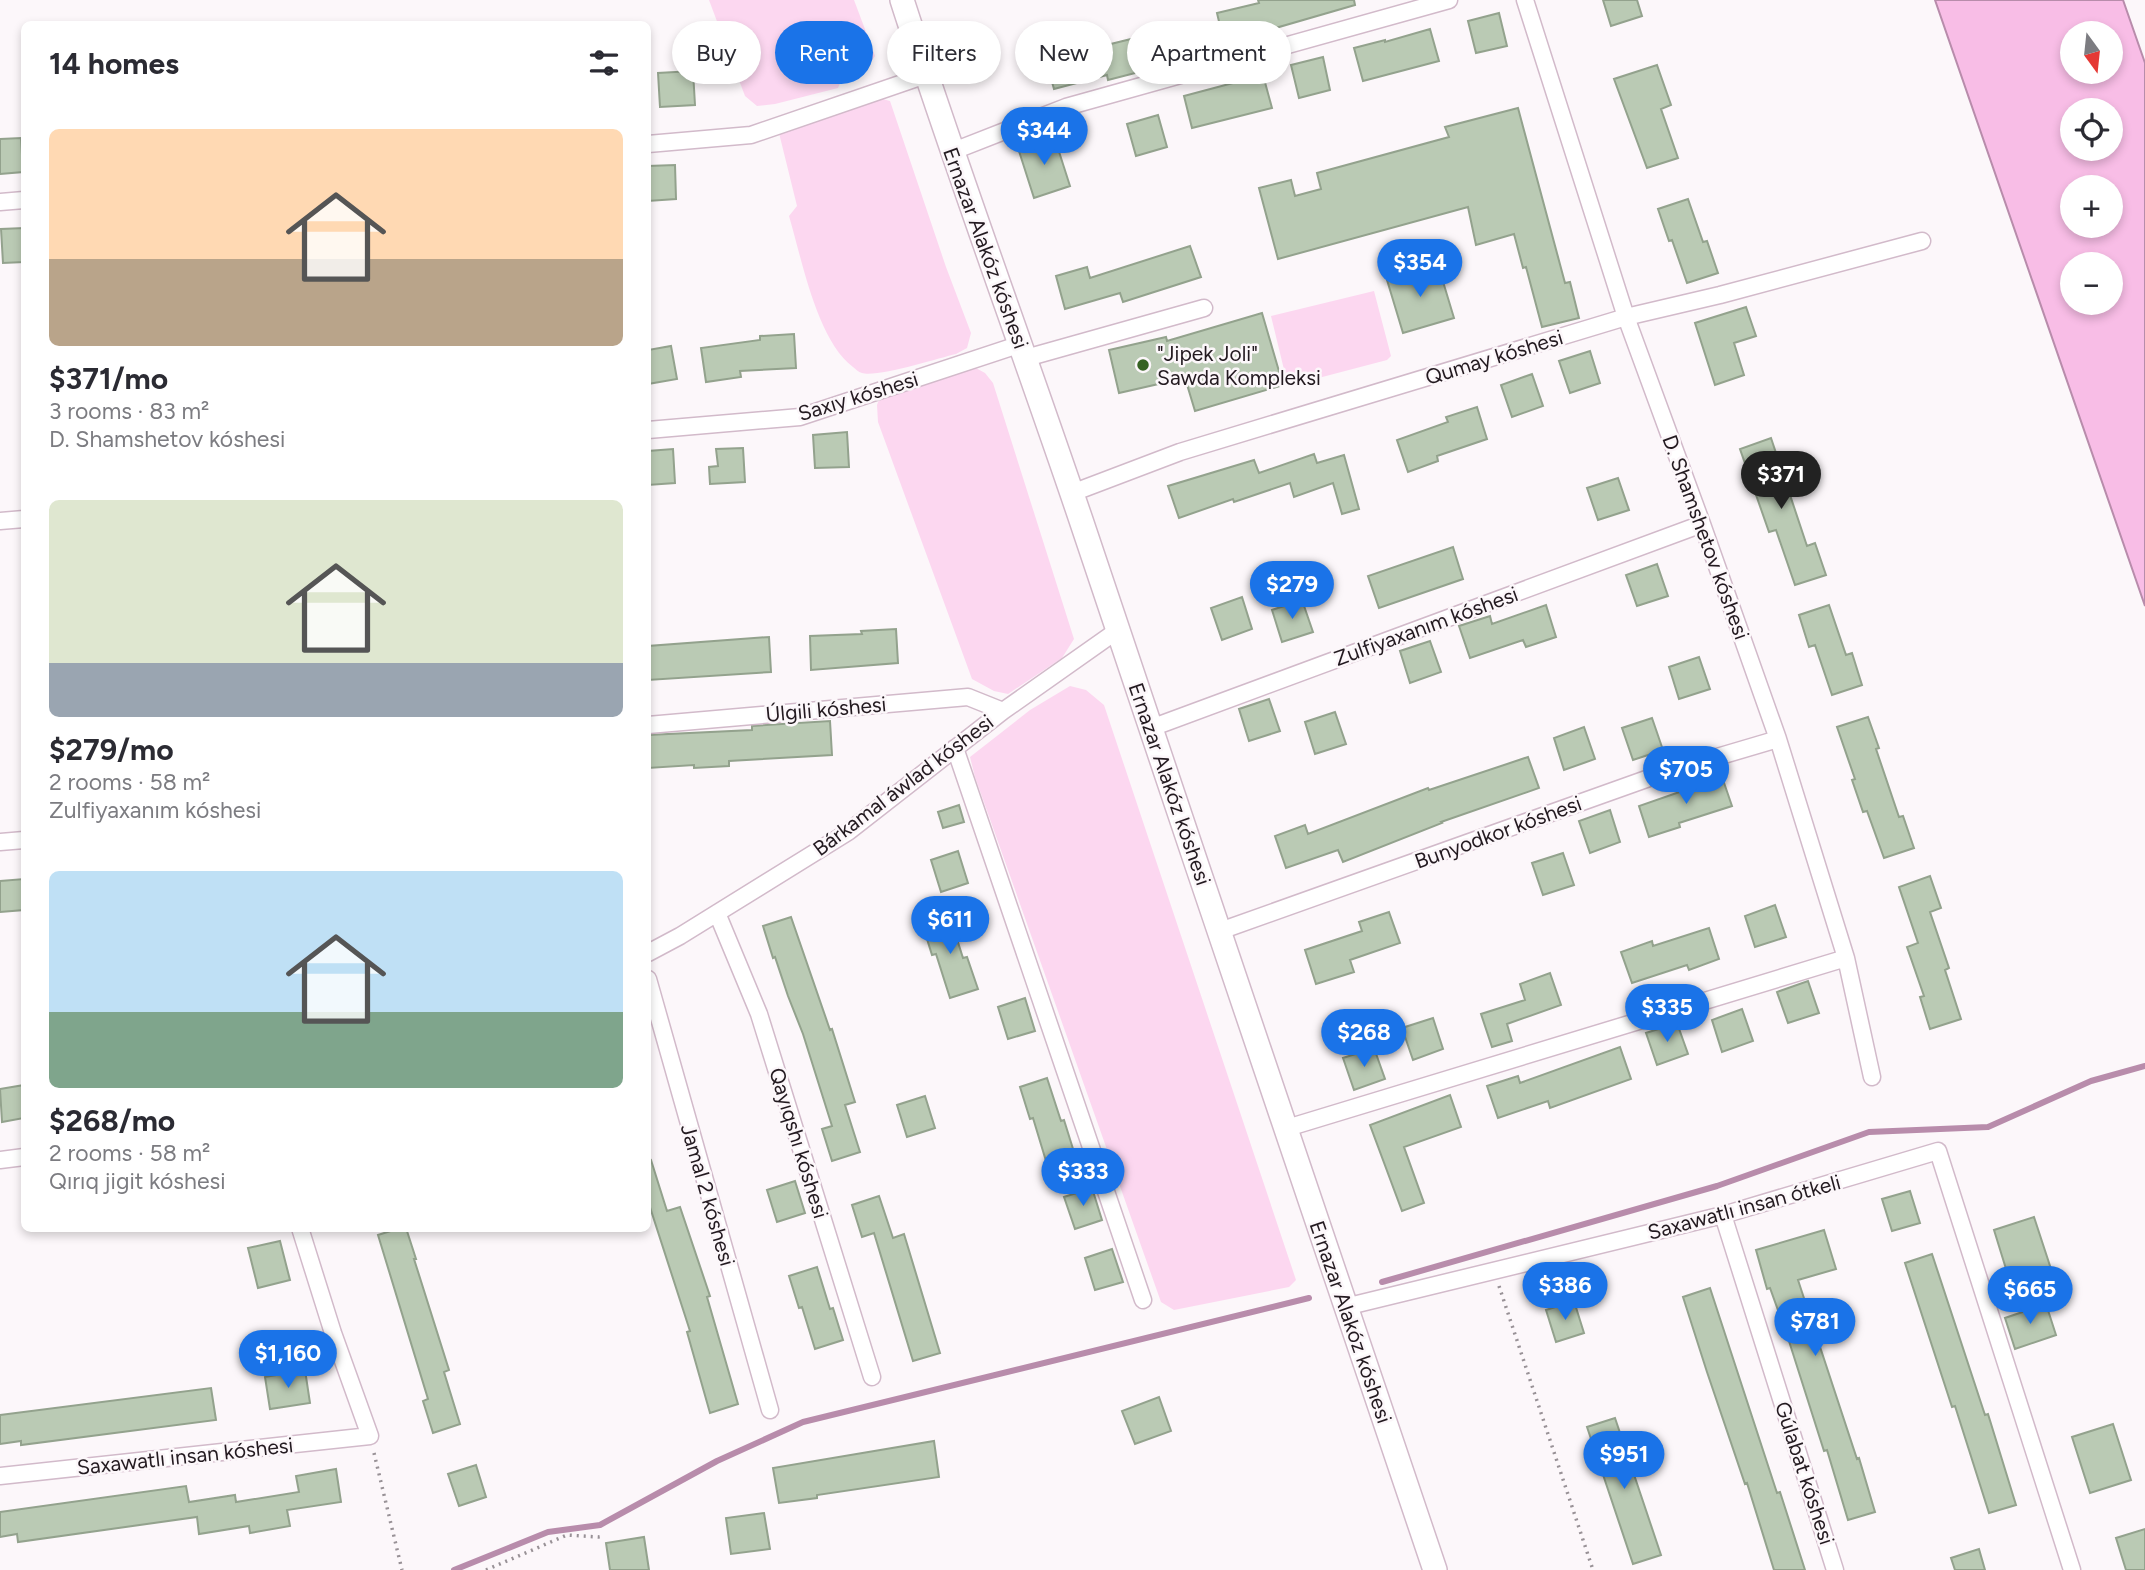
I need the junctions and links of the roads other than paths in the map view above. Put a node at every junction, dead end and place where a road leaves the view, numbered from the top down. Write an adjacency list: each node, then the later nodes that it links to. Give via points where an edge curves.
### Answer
1 (902, 0): 4 (main road, Ernazar Alakóz kóshesi)
2 (1449, 0): 8 (street, via 1066,107)
3 (1525, 0): 13 (street, D. Shamshetov kóshesi)
4 (909, 21)
5 (900, 84): 7 (street, via 751,135)
6 (929, 84): 8 (main road, Ernazar Alakóz kóshesi)
7 (651, 144)
8 (951, 152): 14 (main road, Ernazar Alakóz kóshesi)
9 (21, 200): 10 (street)
10 (0, 202)
11 (1922, 241): 13 (street, Qumay kóshesi)
12 (1204, 308): 14 (street, Saxıy kóshesi)
13 (1626, 317): 16 (street, Qumay kóshesi, via 1180,452); 19 (street, D. Shamshetov kóshesi)
14 (1024, 351): 15 (street, Saxıy kóshesi, via 800,417); 16 (main road, Ernazar Alakóz kóshesi)
15 (651, 430)
16 (1072, 493): 20 (main road, Ernazar Alakóz kóshesi)
17 (21, 519): 18 (street)
18 (0, 522)
19 (1702, 524): 23 (street, Zulfiyaxanım kóshesi); 24 (street, D. Shamshetov kóshesi)
20 (1118, 630): 21 (street, Bárkamal áwlad kóshesi); 23 (main road, Ernazar Alakóz kóshesi)
21 (1003, 711): 22 (street, Úlgili kóshesi, via 968,697); 25 (street, Bárkamal áwlad kóshesi)
22 (651, 725)
23 (1151, 728): 29 (main road, Ernazar Alakóz kóshesi)
24 (1778, 739): 29 (street, Bunyodkor kóshesi, via 1666,772); 31 (street, D. Shamshetov kóshesi)
25 (955, 748): 28 (street, Bárkamal áwlad kóshesi, via 848,832); 39 (street)
26 (21, 840): 27 (street)
27 (0, 842)
28 (717, 913): 30 (street, Bárkamal áwlad kóshesi); 41 (street, Qayıqshı kóshesi, via 759,1014)
29 (1220, 932): 34 (main road, Ernazar Alakóz kóshesi)
30 (651, 951)
31 (1846, 958): 33 (street, D. Shamshetov kóshesi); 34 (street)
32 (651, 990): 42 (street, Jamal 2 kóshesi)
33 (1872, 1077)
34 (1287, 1128): 40 (main road, Ernazar Alakóz kóshesi)
35 (21, 1157): 36 (street)
36 (0, 1160)
37 (1723, 1215): 40 (street, Saxawatlı insan ótkeli); 45 (street, Gúlabat kóshesi); 46 (street, Saxawatlı insan ótkeli, via 1938,1152)
38 (301, 1232): 43 (street, Saxawatlı insan kóshesi, via 370,1436)
39 (1143, 1300)
40 (1345, 1307): 44 (main road, Ernazar Alakóz kóshesi)
41 (872, 1377)
42 (770, 1410)
43 (0, 1476)
44 (1435, 1570)
45 (1835, 1570)
46 (2073, 1570)

